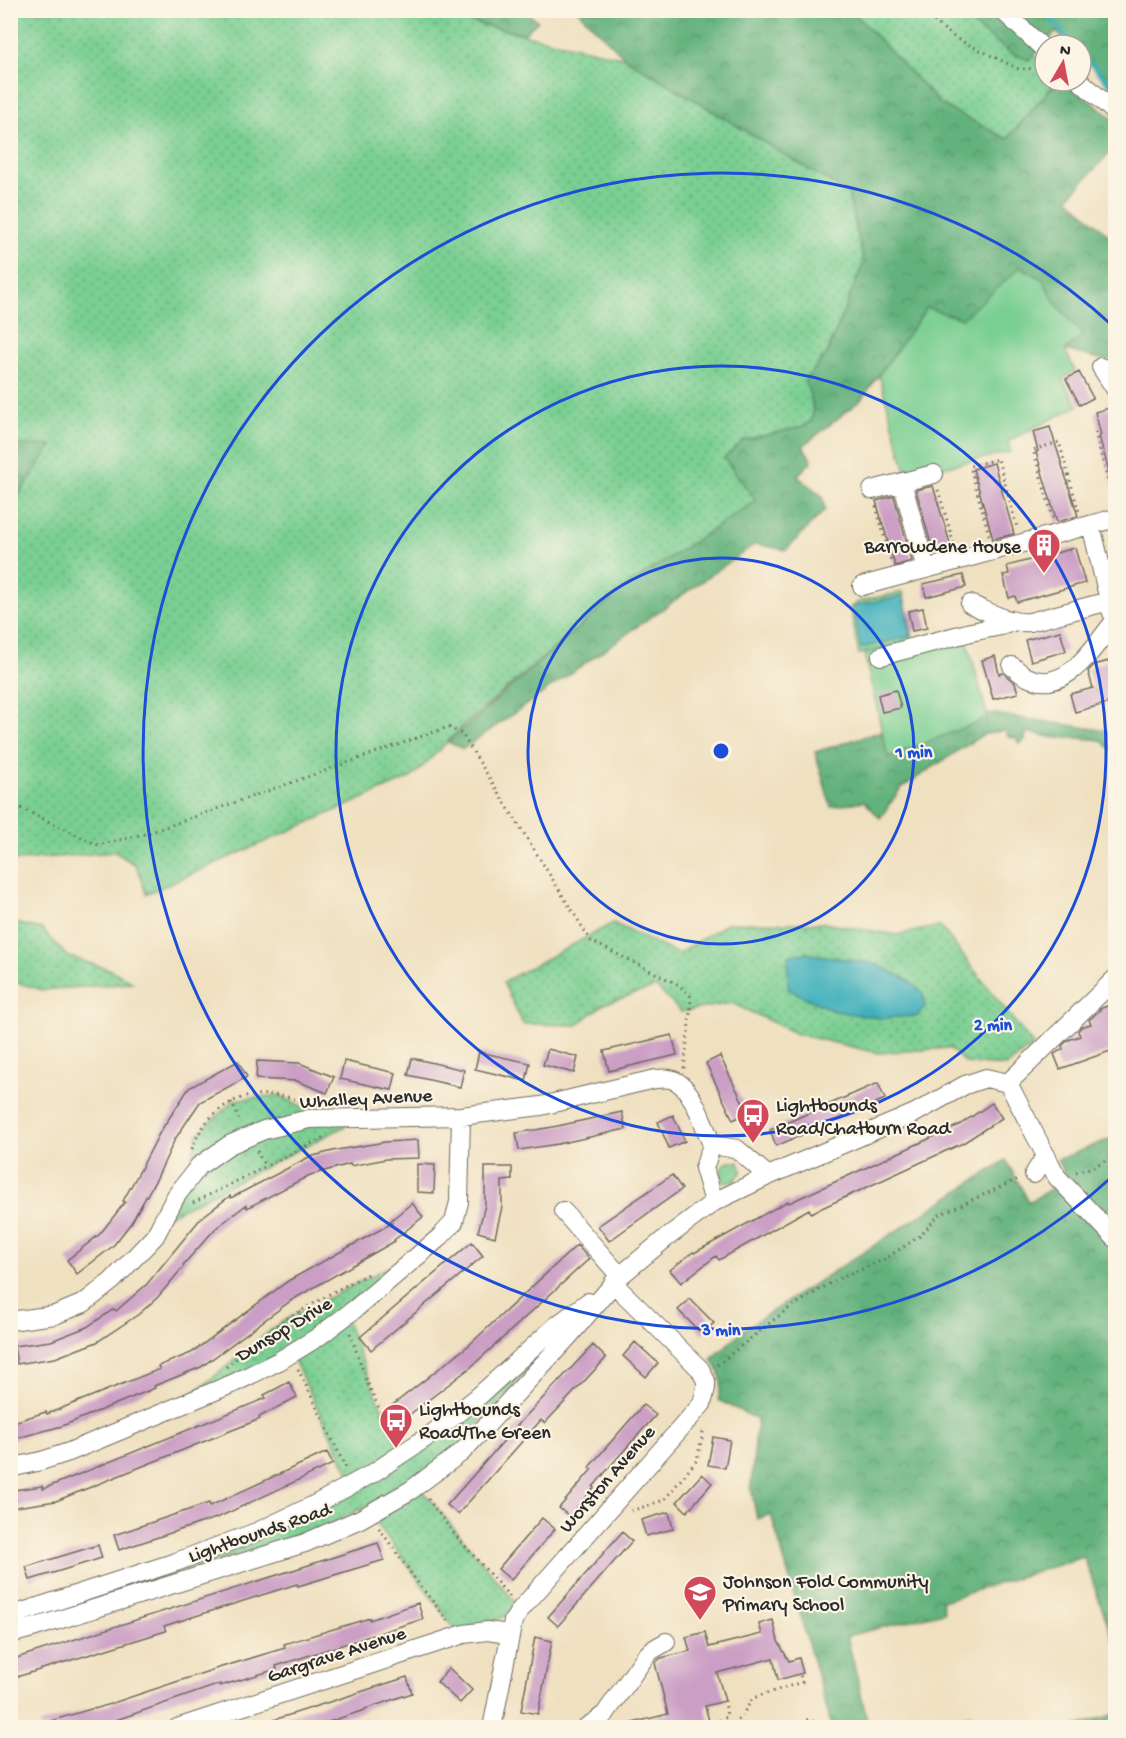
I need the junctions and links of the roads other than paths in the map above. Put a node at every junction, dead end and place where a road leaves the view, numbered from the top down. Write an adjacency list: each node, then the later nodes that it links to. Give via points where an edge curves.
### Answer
1 (1002, 10): 2 (street)
2 (1033, 39)
3 (1093, 93): 4 (street)
4 (1116, 113)
5 (1101, 367): 6 (street)
6 (1116, 390)
7 (934, 474): 8 (street)
8 (902, 482): 9 (street); 12 (street)
9 (872, 490)
10 (1116, 518): 11 (street)
11 (1087, 526): 12 (street); 14 (street)
12 (926, 569): 13 (street)
13 (862, 586)
14 (1109, 601): 16 (street, via 1030,622); 17 (street)
15 (970, 604): 16 (street)
16 (1012, 622): 18 (street)
17 (1115, 626): 19 (street, via 1066,676 1040,681)
18 (881, 656)
19 (1012, 666)
20 (1116, 978): 21 (street)
21 (1008, 1083): 24 (street); 26 (street, Lightbounds Road, via 986,1078 965,1085 915,1113)
22 (461, 1116): 23 (street, Whalley Avenue, via 541,1106 655,1079 670,1079 684,1087); 31 (street, Whalley Avenue, via 329,1125 309,1119 264,1130 229,1145 199,1167 176,1196 155,1236 112,1281 84,1303 55,1315); 32 (street, Dunsop Drive, via 459,1202 454,1222 344,1317 291,1354 234,1383 69,1452)
23 (712, 1145): 26 (street, via 737,1149); 27 (street, via 704,1168)
24 (1046, 1155): 25 (street); 29 (street, via 1057,1177)
25 (1034, 1174)
26 (768, 1176): 27 (street, Lightbounds Road)
27 (714, 1202): 30 (street, Lightbounds Road)
28 (562, 1210): 30 (street)
29 (1116, 1239)
30 (617, 1280): 33 (street, Lightbounds Road, via 556,1326 433,1433 373,1473 259,1531); 34 (street, Lightbounds Road, via 462,1452 370,1514 305,1543); 35 (street, Worston Avenue, via 696,1364 706,1388 702,1404 521,1609)
31 (10, 1321)
32 (10, 1468)
33 (10, 1616)
34 (10, 1634)
35 (509, 1634): 37 (street, Gargrave Avenue, via 487,1631 460,1636); 38 (street, Worston Avenue)
36 (666, 1642): 39 (street, via 645,1657 605,1714)
37 (177, 1728)
38 (492, 1728)
39 (585, 1728)

